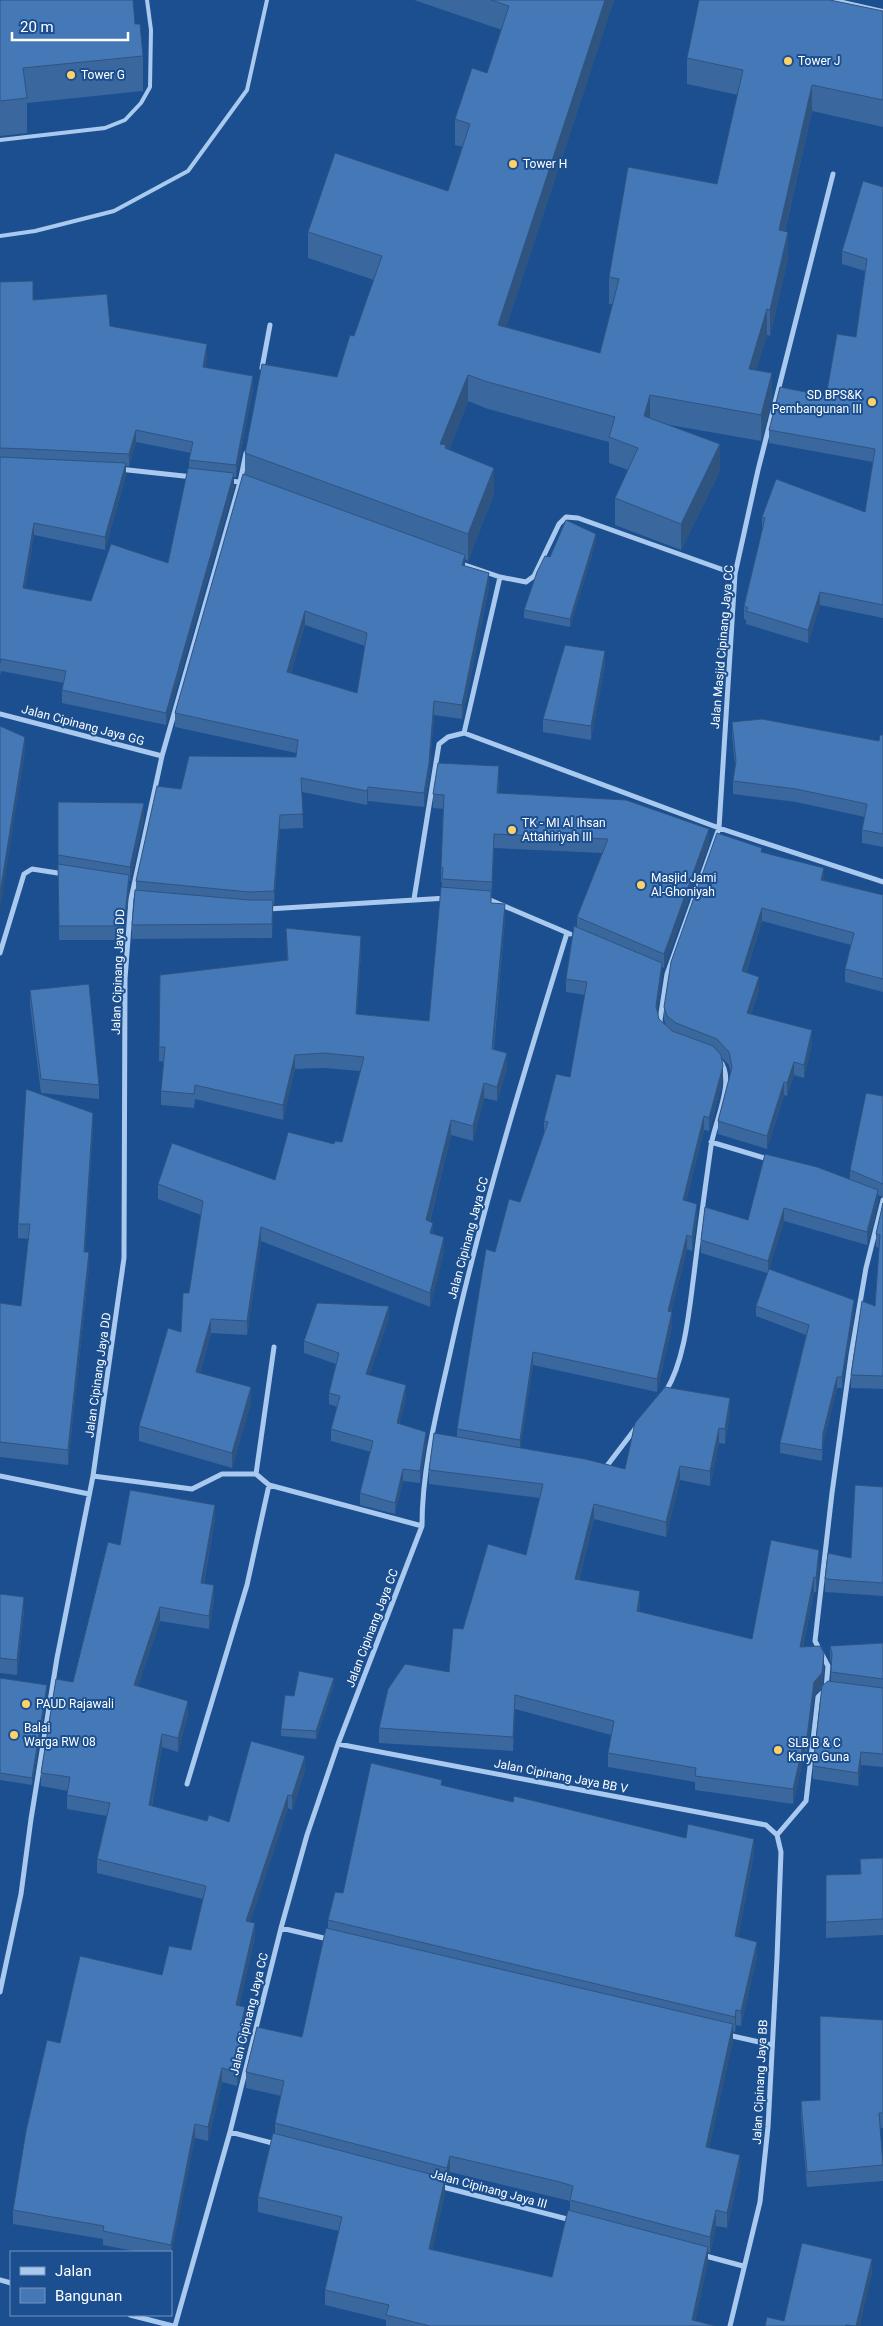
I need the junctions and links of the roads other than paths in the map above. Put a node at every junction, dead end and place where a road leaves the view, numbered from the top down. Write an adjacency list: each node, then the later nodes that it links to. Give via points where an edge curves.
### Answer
1 (148, 0): 5 (lane, via 150,88 125,120 105,128)
2 (267, 0): 7 (lane, via 247,90 188,171 114,211)
3 (834, 0): 4 (lane)
4 (883, 10)
5 (0, 140)
6 (833, 174): 17 (street, Jalan Masjid Cipinang Jaya CC, via 758,470)
7 (0, 236)
8 (270, 325): 9 (street)
9 (261, 371)
10 (247, 445): 14 (street, Jalan Cipinang Jaya DD)
11 (116, 469): 12 (street)
12 (201, 478)
13 (221, 480): 14 (street)
14 (240, 482): 15 (street); 21 (street, Jalan Cipinang Jaya DD)
15 (249, 486)
16 (455, 561): 18 (street)
17 (736, 574): 18 (street, via 578,518 566,517 559,524 534,576 526,582); 22 (street, Jalan Masjid Cipinang Jaya CC)
18 (500, 577): 20 (street)
19 (0, 714): 21 (street, Jalan Cipinang Jaya GG)
20 (464, 733): 22 (street); 31 (street, via 448,737 439,744)
21 (162, 756): 26 (street, Jalan Cipinang Jaya DD)
22 (719, 828): 24 (street); 37 (street, Jalan Masjid Cipinang Jaya CC)
23 (69, 875): 35 (street, via 32,869 24,874)
24 (883, 882)
25 (124, 884): 26 (street)
26 (134, 886): 27 (street, Jalan Cipinang Jaya DD)
27 (131, 898): 30 (street); 52 (street, Jalan Cipinang Jaya DD, via 126,980 124,1258)
28 (455, 898): 31 (street)
29 (482, 899): 33 (street)
30 (141, 900)
31 (414, 900): 32 (street)
32 (259, 910)
33 (568, 933): 34 (street); 47 (street, Jalan Cipinang Jaya CC, via 474,1247)
34 (576, 937)
35 (0, 953)
36 (658, 970): 37 (street)
37 (667, 974): 38 (street, Jalan Masjid Cipinang Jaya CC, via 660,1020)
38 (663, 1031)
39 (715, 1056): 40 (street, via 725,1066 728,1079)
40 (711, 1142): 41 (street); 45 (street, via 688,1317 674,1378)
41 (773, 1160)
42 (876, 1197): 43 (street)
43 (883, 1200): 56 (street, via 866,1268 851,1355 825,1550 815,1641 828,1666)
44 (274, 1347): 50 (street)
45 (662, 1398)
46 (641, 1423): 49 (street, via 606,1467)
47 (430, 1442): 48 (street); 55 (street, Jalan Cipinang Jaya CC)
48 (440, 1444)
49 (595, 1471)
50 (256, 1474): 52 (street, via 222,1474 192,1490); 53 (street)
51 (0, 1476): 54 (street)
52 (93, 1476): 54 (street, Jalan Cipinang Jaya DD)
53 (269, 1485): 55 (street); 59 (street, via 248,1585)
54 (89, 1494): 63 (street, Jalan Cipinang Jaya DD, via 56,1667 21,1894)
55 (422, 1526): 58 (street, Jalan Cipinang Jaya CC)
56 (826, 1689): 57 (street); 60 (street, via 818,1697 806,1801)
57 (836, 1690)
58 (338, 1744): 60 (street, Jalan Cipinang Jaya BB V, via 766,1824); 61 (street, Jalan Cipinang Jaya CC, via 307,1835)
59 (188, 1784)
60 (777, 1835): 65 (street, Jalan Cipinang Jaya BB, via 781,1852)
61 (281, 1928): 62 (street); 66 (street, Jalan Cipinang Jaya CC)
62 (338, 1942)
63 (0, 1992)
64 (723, 2034): 65 (street)
65 (772, 2045): 71 (street, Jalan Cipinang Jaya BB, via 760,2202)
66 (230, 2132): 67 (street); 73 (street, Jalan Cipinang Jaya CC)
67 (278, 2145)
68 (433, 2185): 69 (street, Jalan Cipinang Jaya III)
69 (576, 2222)
70 (696, 2253): 71 (street)
71 (743, 2266): 74 (street, Jalan Cipinang Jaya BB)
72 (134, 2316): 73 (street)
73 (174, 2326)
74 (730, 2326)

